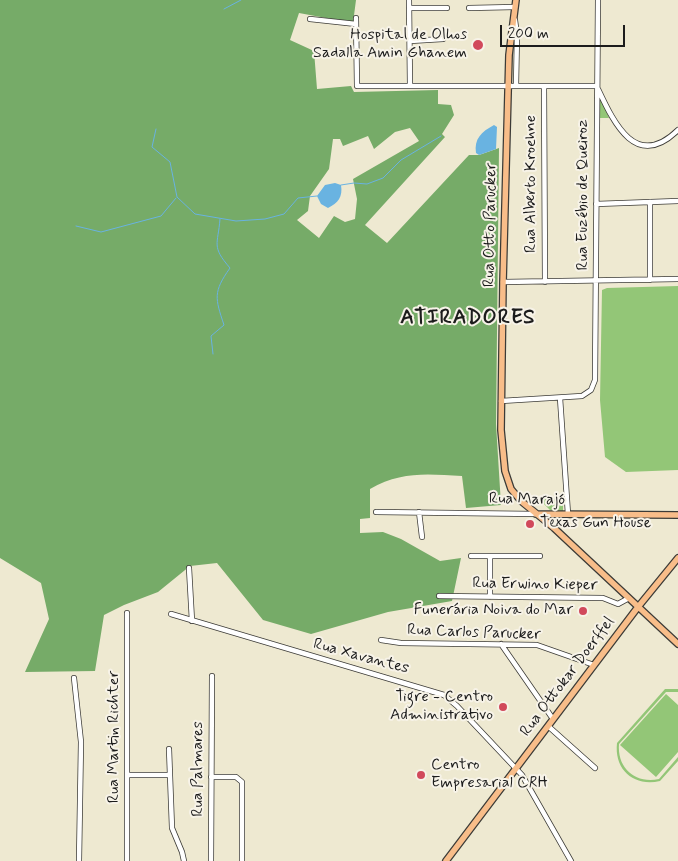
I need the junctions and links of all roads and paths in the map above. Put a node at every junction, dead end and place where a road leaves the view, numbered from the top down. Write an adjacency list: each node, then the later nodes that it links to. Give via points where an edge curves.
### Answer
1 (409, 0): 5 (street)
2 (516, 0): 4 (main road, Rua Otto Parucker)
3 (598, 0): 16 (street, Rua Euzébio de Queiroz)
4 (516, 7): 7 (street); 9 (main road, Rua Otto Parucker)
5 (409, 8): 6 (street); 11 (street)
6 (447, 8)
7 (469, 8)
8 (310, 19): 12 (street, via 356,21 357,86)
9 (515, 19): 13 (main road, Rua Otto Parucker); 14 (street)
10 (443, 39): 11 (street)
11 (410, 41): 12 (street)
12 (410, 86): 13 (street)
13 (508, 86): 14 (street); 24 (main road, Rua Otto Parucker)
14 (516, 86): 15 (street)
15 (544, 86): 16 (street); 25 (street, Rua Alberto Kroehne)
16 (597, 86): 17 (street, via 616,126 636,143 661,142); 20 (street, Rua Euzébio de Queiroz)
17 (678, 130)
18 (678, 201): 19 (street)
19 (650, 202): 20 (street); 22 (street)
20 (596, 204): 23 (street, Rua Euzébio de Queiroz)
21 (678, 279): 22 (street)
22 (650, 280): 23 (street)
23 (596, 281): 25 (street); 26 (street, Rua Euzébio de Queiroz, via 596,374 591,390 582,396)
24 (503, 282): 25 (street); 27 (main road, Rua Otto Parucker)
25 (545, 282)
26 (560, 398): 27 (street); 32 (street)
27 (501, 401): 30 (main road, Rua Otto Parucker, via 501,447 506,477 516,495)
28 (376, 512): 29 (street, Rua Marajó)
29 (420, 512): 30 (street, Rua Marajó); 35 (street)
30 (536, 514): 31 (main road, Rua Marajó); 34 (main road, Rua Otto Parucker)
31 (558, 514): 32 (main road, Rua Marajó); 34 (main road, via 552,520)
32 (568, 514): 33 (main road, Rua Marajó)
33 (678, 515)
34 (554, 528): 43 (main road, Rua Otto Parucker)
35 (422, 537)
36 (471, 556): 37 (street)
37 (490, 556): 38 (street); 42 (street)
38 (540, 556)
39 (678, 558): 44 (main road, Rua Ottokar Doerffel)
40 (190, 568): 48 (street)
41 (439, 596): 42 (street, Rua Erwino Kieper)
42 (490, 597): 43 (street, Rua Erwino Kieper, via 603,598 618,604)
43 (629, 598): 44 (main road, Rua Otto Parucker); 47 (main road)
44 (638, 607): 47 (main road, Rua Ottokar Doerffel); 51 (main road, Rua Otto Parucker)
45 (127, 613): 60 (street, Rua Martin Richter)
46 (171, 614): 48 (street, Rua Xavantes)
47 (630, 618): 52 (main road, Rua Ottokar Doerffel)
48 (192, 621): 59 (street, Rua Xavantes, via 439,692 457,706)
49 (381, 640): 50 (street, Rua Carlos Parucker)
50 (501, 644): 52 (street, Rua Carlos Parucker, via 542,646); 55 (street)
51 (678, 644)
52 (594, 665): 55 (main road, Rua Ottokar Doerffel)
53 (212, 676): 62 (street, Rua Palmares)
54 (74, 678): 63 (street, via 81,742)
55 (553, 719): 56 (main road, Rua Ottokar Doerffel)
56 (548, 726): 58 (street); 59 (main road, Rua Ottokar Doerffel)
57 (169, 749): 61 (street)
58 (596, 768)
59 (516, 769): 68 (main road, Rua Ottokar Doerffel); 69 (street, Rua Xavantes)
60 (127, 775): 61 (street); 64 (street, Rua Martin Richter)
61 (170, 775): 65 (street, via 172,828)
62 (211, 777): 66 (street, Rua Palmares); 67 (street, via 240,779 243,786)
63 (79, 861)
64 (127, 861)
65 (184, 861)
66 (211, 861)
67 (242, 861)
68 (446, 861)
69 (571, 861)

